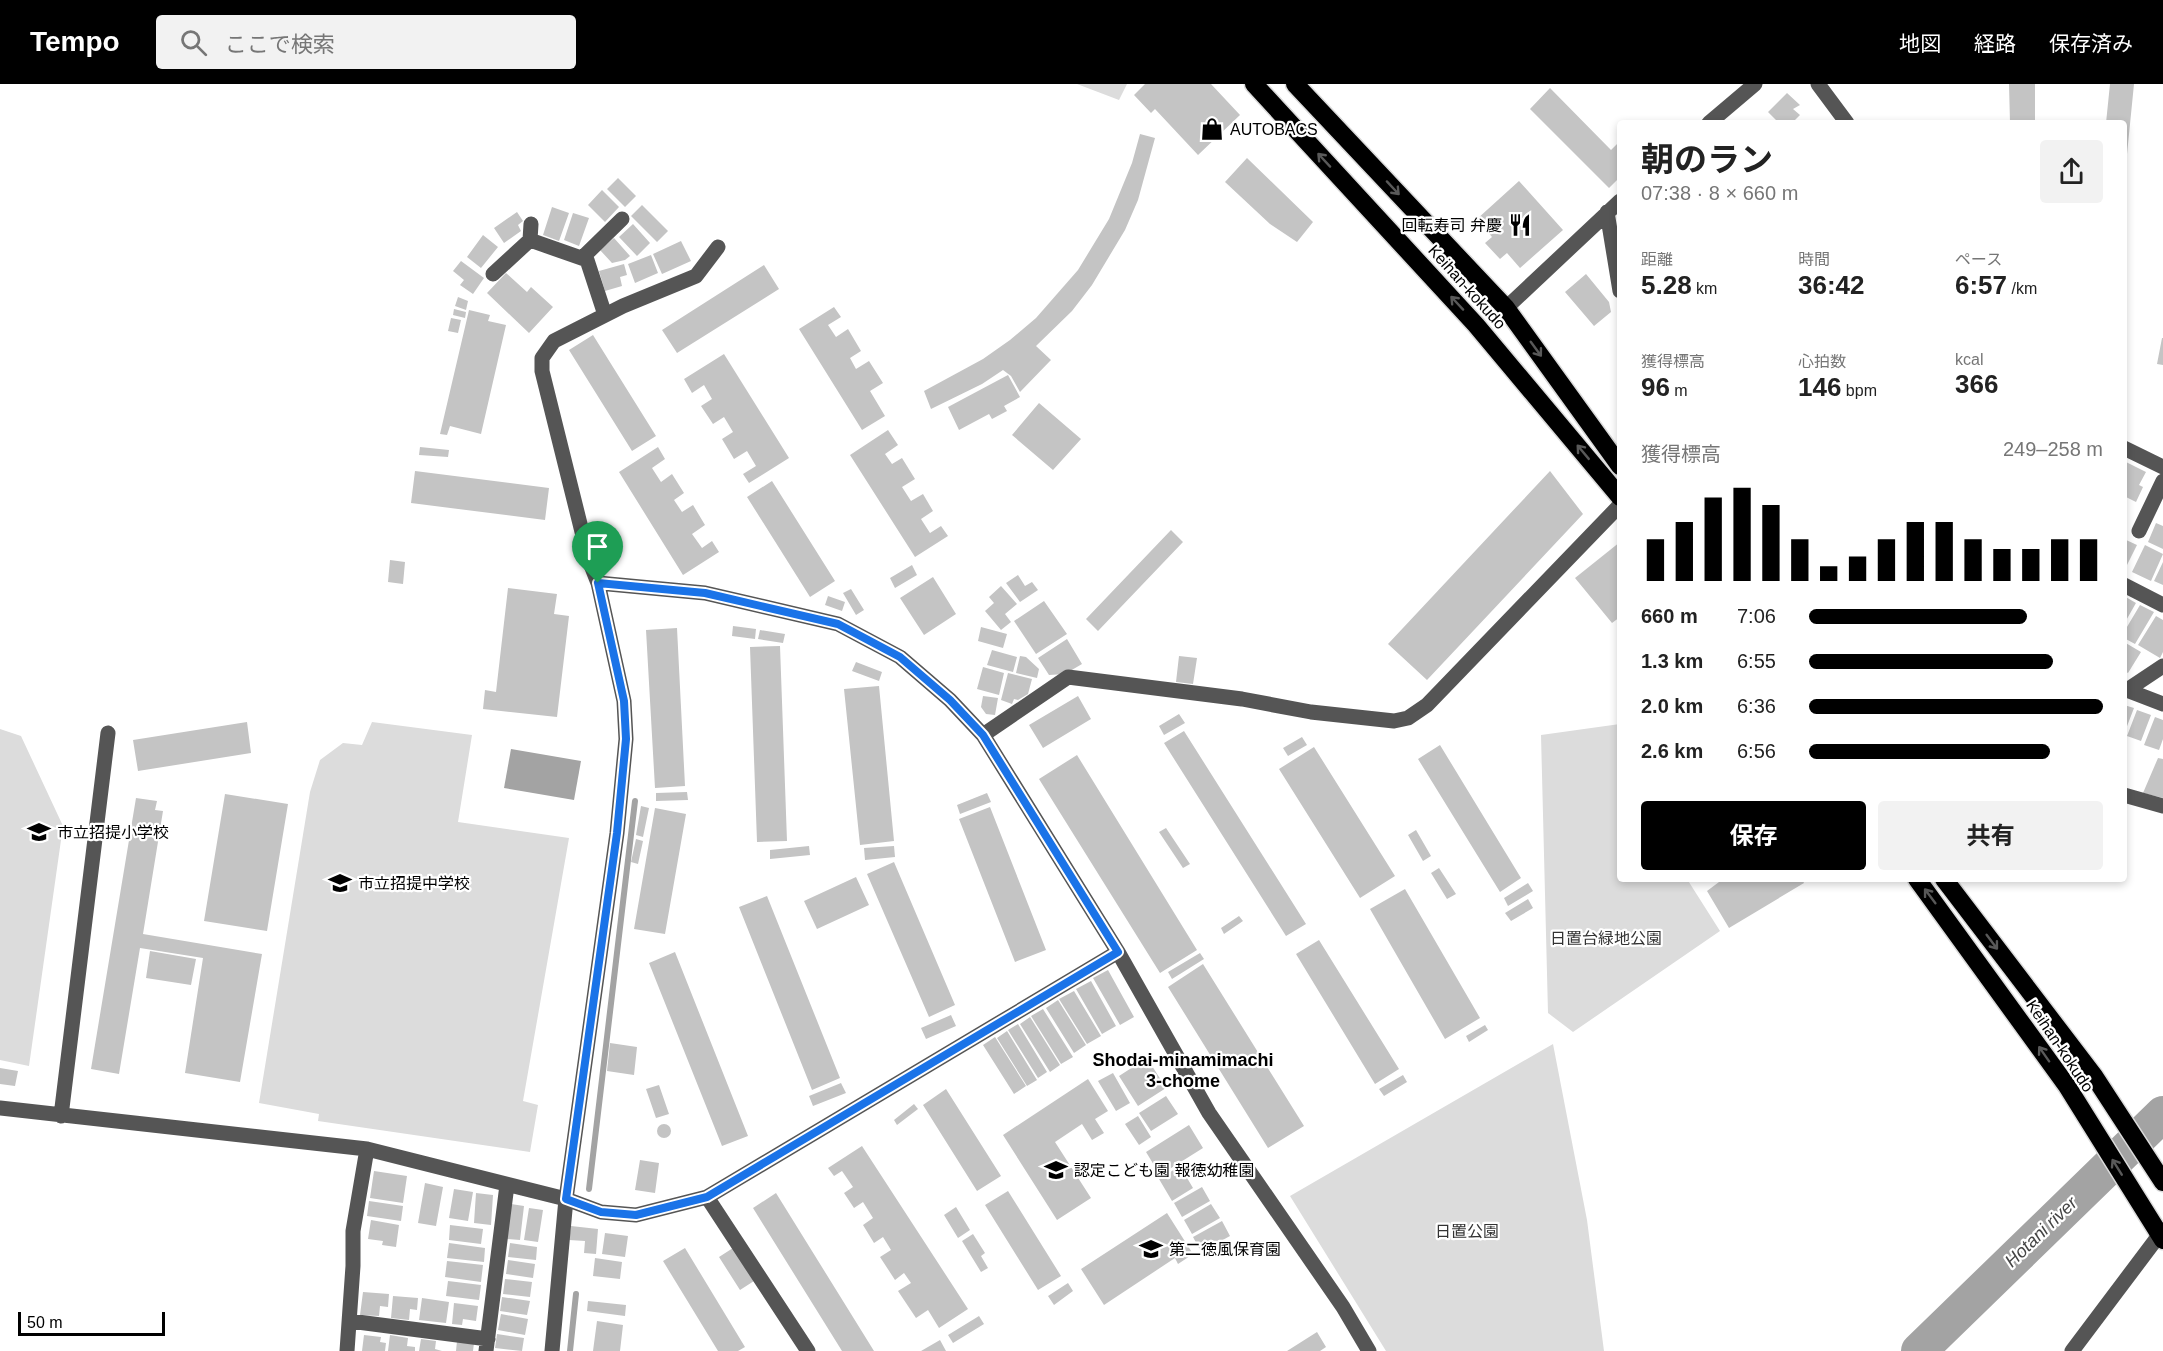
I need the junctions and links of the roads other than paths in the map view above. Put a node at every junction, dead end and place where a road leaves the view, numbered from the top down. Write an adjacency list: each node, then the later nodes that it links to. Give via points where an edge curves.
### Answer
1 (1254, 84): 22 (highway, Keihan-kokudo, one-way to 1, via 1476,324)
2 (1295, 84): 16 (highway, Keihan-kokudo, one-way to 16)
3 (1755, 84): 5 (street)
4 (1818, 84): 6 (street)
5 (1713, 120)
6 (1845, 120)
7 (1617, 204): 8 (street)
8 (1607, 212): 14 (street); 16 (street)
9 (622, 219): 13 (street)
10 (531, 224): 11 (street)
11 (530, 240): 13 (street); 15 (street)
12 (718, 247): 17 (street, via 696,276)
13 (582, 258): 17 (street, via 587,260)
14 (1617, 273)
15 (493, 274)
16 (1506, 308): 19 (highway, Keihan-kokudo, one-way to 19)
17 (605, 315): 25 (street, via 554,341 542,358 563,457)
18 (2127, 449): 20 (street)
19 (1617, 462)
20 (2163, 468)
21 (2163, 481): 24 (street)
22 (1617, 493)
23 (1617, 508): 33 (street, via 1427,705 1408,718 1394,722 1334,715 1068,677)
24 (2139, 531)
25 (598, 583): 33 (street, via 705,593 838,624 900,657); 45 (street, via 624,701 626,739 617,833)
26 (2127, 587): 27 (street)
27 (2163, 605)
28 (2163, 666): 29 (street)
29 (2127, 689)
30 (2127, 690): 31 (street)
31 (2163, 704)
32 (108, 733): 40 (street)
33 (983, 735): 38 (street)
34 (2127, 796): 35 (street)
35 (2163, 806)
36 (1919, 882): 46 (highway, Keihan-kokudo, one-way to 36, via 2053,1067)
37 (1946, 882): 42 (highway, Keihan-kokudo, one-way to 42, via 2094,1076)
38 (1118, 952): 44 (street); 52 (street, via 1209,1113 1343,1306)
39 (0, 1108): 40 (street)
40 (61, 1116): 41 (street)
41 (367, 1149): 43 (street); 47 (street, via 353,1231)
42 (2163, 1182)
43 (507, 1185): 45 (street); 48 (street)
44 (707, 1197): 45 (street, via 636,1215 601,1212); 51 (street)
45 (566, 1199): 50 (street)
46 (2162, 1235): 53 (street)
47 (350, 1321): 48 (street); 49 (street)
48 (487, 1345)
49 (347, 1351)
50 (552, 1351)
51 (808, 1351)
52 (1369, 1351)
53 (2072, 1351)

